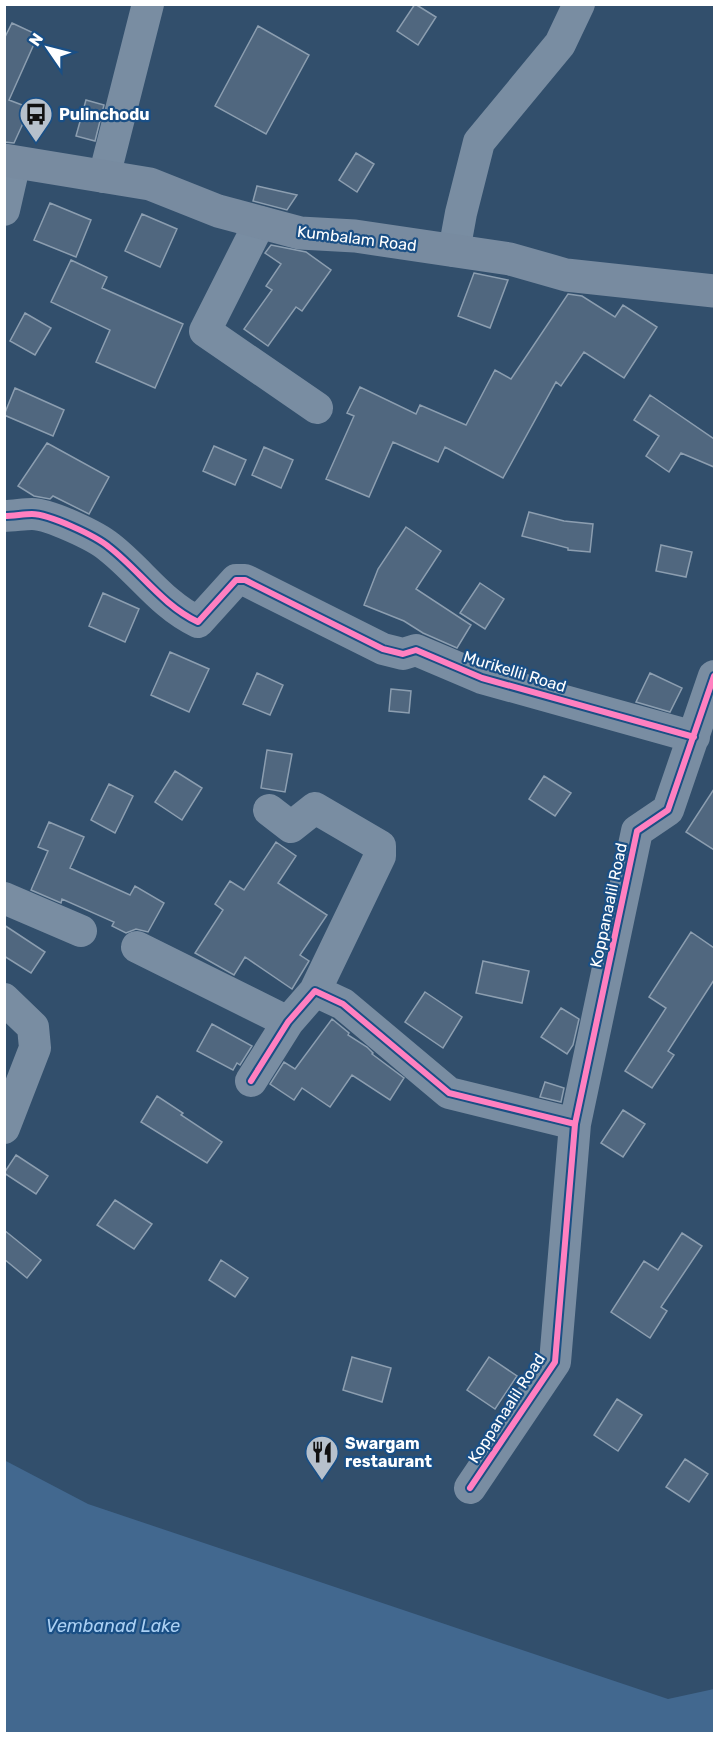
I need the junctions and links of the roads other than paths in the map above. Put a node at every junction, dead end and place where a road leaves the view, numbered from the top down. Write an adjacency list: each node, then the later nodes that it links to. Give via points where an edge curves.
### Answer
1 (148, 4): 4 (street)
2 (579, 4): 7 (street, via 560,44 479,142)
3 (10, 161): 4 (main road, Kumbalam Road); 5 (street)
4 (104, 177): 6 (main road, Kumbalam Road, via 150,184 218,211)
5 (4, 210)
6 (260, 222): 7 (main road, Kumbalam Road, via 300,233 355,236); 9 (street, via 205,331)
7 (454, 251): 8 (main road, Kumbalam Road, via 510,259 566,274)
8 (714, 291)
9 (317, 408)
10 (4, 516): 12 (street, Murikellil Road, via 35,514 70,526 108,546 150,587 198,622 236,580 245,580 383,649 403,654 416,650 482,678)
11 (714, 676): 12 (street, Koppanaalil Road)
12 (694, 737): 21 (street, Koppanaalil Road, via 668,810 637,831)
13 (268, 810): 17 (street, via 291,827 315,808 380,846 380,856)
14 (4, 898): 15 (street)
15 (81, 931)
16 (137, 947): 19 (street)
17 (315, 991): 19 (street); 21 (street, via 343,1004 449,1093)
18 (4, 999): 22 (street, via 33,1027 35,1048)
19 (288, 1022): 20 (street)
20 (251, 1081)
21 (575, 1124): 23 (street, Koppanaalil Road, via 555,1362)
22 (4, 1128)
23 (470, 1488)

